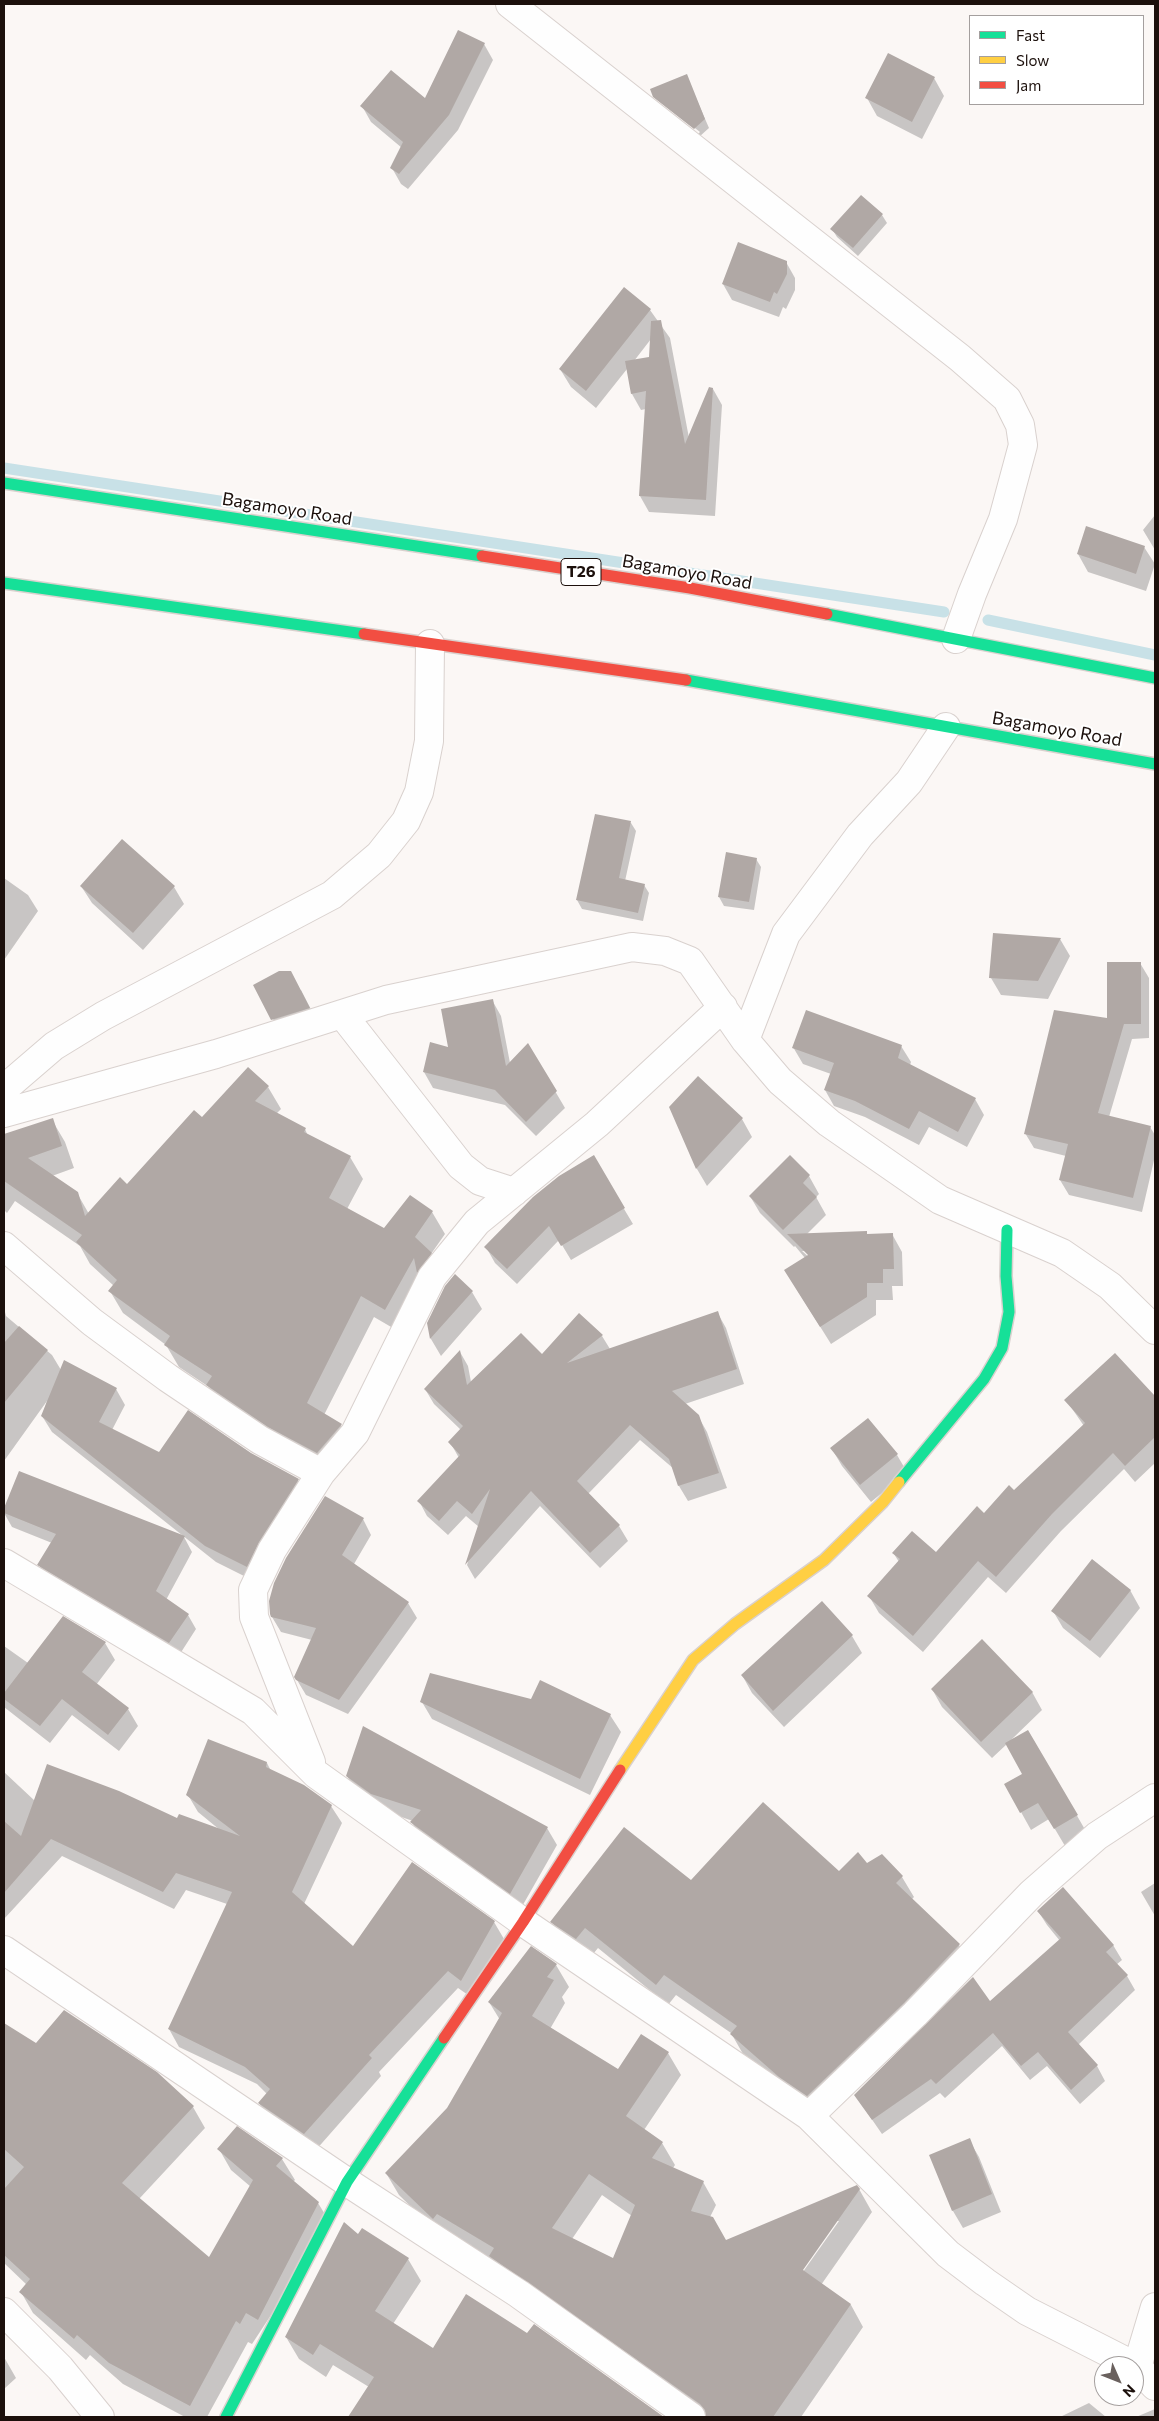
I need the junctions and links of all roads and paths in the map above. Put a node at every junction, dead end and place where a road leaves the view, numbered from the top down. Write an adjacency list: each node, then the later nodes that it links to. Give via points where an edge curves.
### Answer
1 (510, 4): 4 (street, via 960,358 1007,399 1020,424 1023,445 1003,519)
2 (4, 482): 4 (main road, Bagamoyo Road / T26, via 690,588)
3 (4, 582): 5 (main road, Bagamoyo Road)
4 (956, 639): 6 (main road, Bagamoyo Road / T26)
5 (430, 644): 7 (main road, Bagamoyo Road, via 685,680); 12 (street, via 429,741 420,792 406,821 379,855 332,895 112,1011 54,1046)
6 (1155, 678)
7 (946, 727): 8 (main road, Bagamoyo Road); 11 (street, via 910,782 860,835 786,934)
8 (1155, 764)
9 (723, 1007): 10 (street, via 690,961 665,951 632,947 386,1000); 11 (street); 14 (street, via 598,1124)
10 (342, 1014): 13 (street, via 216,1054); 14 (street, via 462,1166 480,1180)
11 (745, 1040): 15 (street, via 780,1081 829,1123 940,1200)
12 (4, 1089)
13 (4, 1113)
14 (514, 1192): 18 (street, via 477,1222 432,1278 355,1433)
15 (1007, 1230): 17 (street, via 1062,1253 1110,1286); 22 (main road, via 1009,1312 1002,1348 984,1379 883,1502 824,1560 735,1624 693,1660 660,1706)
16 (4, 1246): 18 (street, via 92,1322 168,1378 260,1440)
17 (1155, 1330)
18 (321, 1473): 20 (street, via 272,1550 253,1590 254,1617)
19 (4, 1563): 20 (street, via 254,1711)
20 (316, 1774): 22 (street)
21 (1155, 1798): 24 (street, via 1097,1836 1032,1893)
22 (523, 1922): 24 (street); 25 (main road)
23 (4, 1950): 25 (street)
24 (809, 2116): 28 (street, via 948,2254 977,2277 1027,2311)
25 (347, 2182): 30 (main road); 31 (street, via 519,2294)
26 (1155, 2307): 28 (street)
27 (4, 2312): 29 (street, via 60,2368)
28 (1146, 2377)
29 (100, 2417)
30 (226, 2417)
31 (691, 2417)

